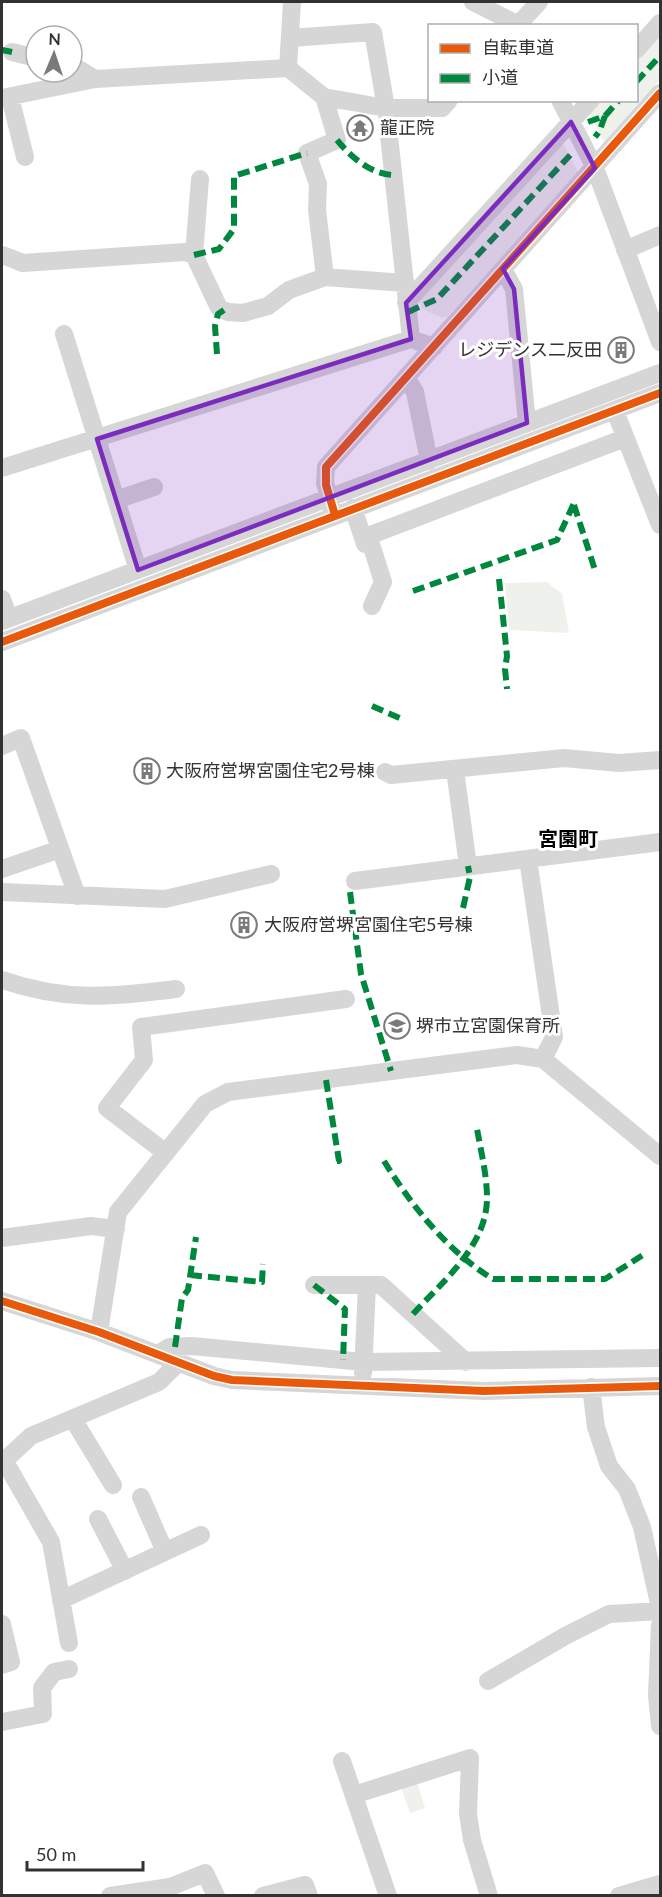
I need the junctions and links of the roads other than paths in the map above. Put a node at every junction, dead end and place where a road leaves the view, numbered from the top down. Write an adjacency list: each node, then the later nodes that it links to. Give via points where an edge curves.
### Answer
1 (292, 2): 6 (street)
2 (473, 2): 5 (street)
3 (539, 2): 5 (street)
4 (660, 23): 7 (street)
5 (519, 24)
6 (290, 38): 10 (street); 19 (street, via 373,32)
7 (638, 48)
8 (12, 52): 9 (street)
9 (24, 55)
10 (288, 68): 12 (street); 15 (street)
11 (84, 72): 12 (street)
12 (95, 79): 14 (street)
13 (660, 93): 22 (street)
14 (6, 98): 21 (street)
15 (324, 98): 19 (street); 29 (street, via 337,140 307,153 318,184)
16 (447, 102): 19 (street, via 442,108)
17 (561, 102): 20 (street)
18 (589, 102): 20 (street)
19 (386, 108): 30 (street)
20 (572, 122): 22 (street); 31 (street)
21 (25, 157)
22 (595, 168): 25 (street); 28 (street)
23 (200, 179): 27 (street)
24 (660, 235): 25 (street)
25 (625, 250): 34 (street)
26 (2, 255): 27 (street, via 23,263 185,252)
27 (194, 255): 29 (street, via 219,308 228,312 243,313 268,306 289,290)
28 (503, 269): 35 (street); 40 (street, via 514,289)
29 (325, 277): 30 (street)
30 (404, 283): 31 (street)
31 (406, 303): 33 (street)
32 (64, 334): 42 (street)
33 (411, 339): 35 (street); 42 (street)
34 (660, 342)
35 (434, 347): 37 (street)
36 (660, 373): 40 (street)
37 (406, 377): 43 (street, via 415,392); 47 (street, via 326,467)
38 (660, 393): 39 (street)
39 (615, 411): 41 (street); 48 (street)
40 (527, 423): 43 (street)
41 (625, 438): 49 (street); 50 (street)
42 (97, 439): 44 (street); 46 (street)
43 (429, 460): 47 (street)
44 (2, 468)
45 (154, 487): 46 (street)
46 (116, 500): 51 (street)
47 (332, 506): 48 (street); 51 (street); 55 (street)
48 (353, 508): 50 (street)
49 (660, 525)
50 (363, 538): 53 (street, via 365,544 371,544 383,582)
51 (138, 570): 54 (street)
52 (2, 599): 54 (street)
53 (372, 606)
54 (5, 620)
55 (2, 642)
56 (2, 746): 61 (street, via 21,738)
57 (660, 760): 58 (street, via 619,763 564,758)
58 (455, 770): 59 (street, via 391,775); 63 (street)
59 (386, 772)
60 (660, 842): 62 (street)
61 (60, 849): 64 (street); 68 (street)
62 (528, 859): 63 (street); 72 (street, via 554,1037)
63 (468, 866): 66 (street)
64 (2, 869)
65 (271, 874): 68 (street, via 165,899)
66 (355, 881)
67 (2, 892): 68 (street)
68 (77, 896)
69 (2, 980): 70 (street, via 72,996 105,998)
70 (176, 989)
71 (346, 999): 73 (street, via 141,1028 144,1060 108,1108)
72 (543, 1059): 73 (street, via 517,1055 228,1092 205,1104); 74 (street)
73 (166, 1153): 75 (street, via 118,1212)
74 (660, 1156)
75 (116, 1229): 76 (street, via 91,1226); 80 (street)
76 (2, 1238)
77 (314, 1285): 78 (street)
78 (367, 1285): 84 (street); 85 (street, via 381,1285)
79 (2, 1301): 80 (street)
80 (99, 1332): 81 (street)
81 (158, 1354): 83 (street); 84 (street, via 169,1347 191,1346)
82 (660, 1358): 85 (street)
83 (179, 1362): 86 (street, via 232,1380); 89 (street, via 159,1382)
84 (364, 1362): 85 (street); 86 (street)
85 (466, 1362)
86 (363, 1386): 88 (street, via 484,1392)
87 (660, 1386): 88 (street)
88 (591, 1387): 98 (street, via 596,1427 609,1466 627,1489 642,1527)
89 (73, 1419): 90 (street, via 31,1436); 91 (street)
90 (3, 1461): 97 (street, via 51,1542)
91 (113, 1485)
92 (141, 1497): 95 (street)
93 (98, 1519): 96 (street)
94 (201, 1535): 95 (street)
95 (165, 1552): 96 (street)
96 (124, 1571): 97 (street)
97 (61, 1600): 101 (street)
98 (660, 1610): 104 (street, via 609,1614)
99 (2, 1624): 102 (street, via 11,1662)
100 (660, 1625): 106 (street)
101 (69, 1642)
102 (2, 1665)
103 (69, 1669): 105 (street, via 54,1672 42,1688 43,1714)
104 (488, 1681)
105 (2, 1722)
106 (660, 1726)
107 (342, 1761): 108 (street)
108 (354, 1795): 114 (street); 115 (street, via 470,1758 468,1814)
109 (660, 1884): 116 (street)
110 (110, 1896): 111 (street, via 170,1887 205,1873)
111 (216, 1896)
112 (263, 1896): 113 (street, via 305,1885)
113 (309, 1896)
114 (388, 1896)
115 (489, 1896)
116 (619, 1896)

